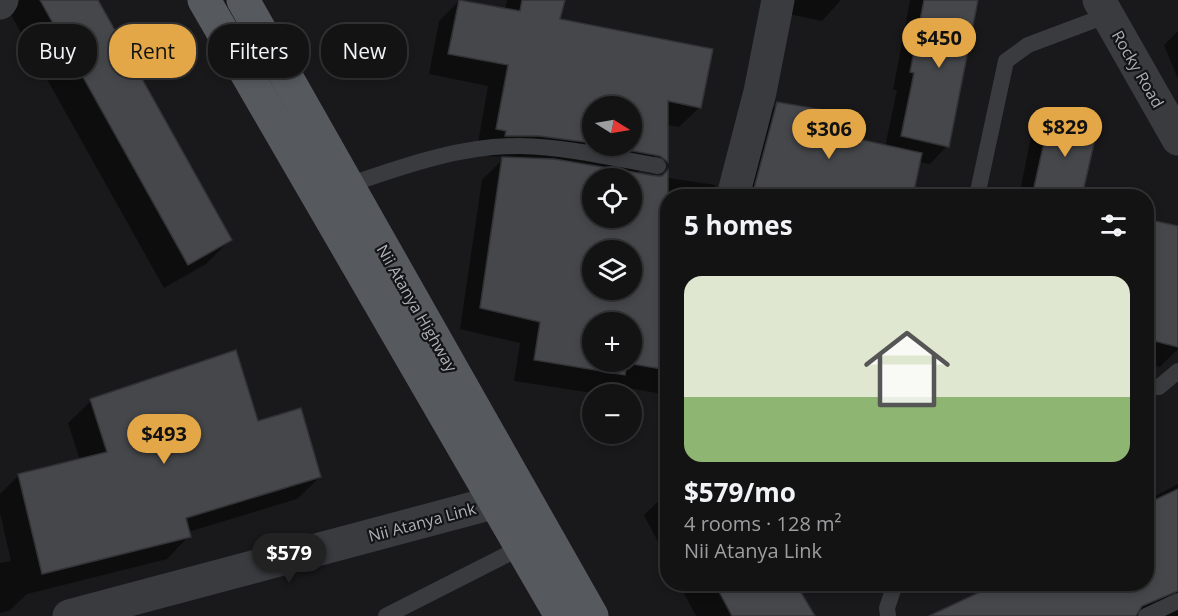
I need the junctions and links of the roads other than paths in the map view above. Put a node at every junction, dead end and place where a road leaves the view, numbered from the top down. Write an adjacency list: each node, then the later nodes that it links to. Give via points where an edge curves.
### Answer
1 (204, 0): 12 (main road)
2 (243, 0): 7 (main road, Nii Atanya Highway)
3 (778, 0): 8 (street)
4 (1103, 8): 5 (street, Rocky Road); 9 (lane, via 1028,45 1006,61)
5 (1178, 139)
6 (658, 166): 7 (lane, via 521,146 456,152)
7 (348, 185): 19 (main road, Nii Atanya Highway)
8 (735, 189)
9 (979, 189)
10 (1178, 372): 11 (lane)
11 (1154, 387)
12 (496, 502): 13 (main road); 16 (street, Nii Atanya Link)
13 (522, 547): 17 (lane); 18 (main road)
14 (893, 591): 20 (lane)
15 (1178, 601): 21 (lane)
16 (69, 616)
17 (387, 616)
18 (561, 616)
19 (592, 616)
20 (888, 616)
21 (1146, 616)

